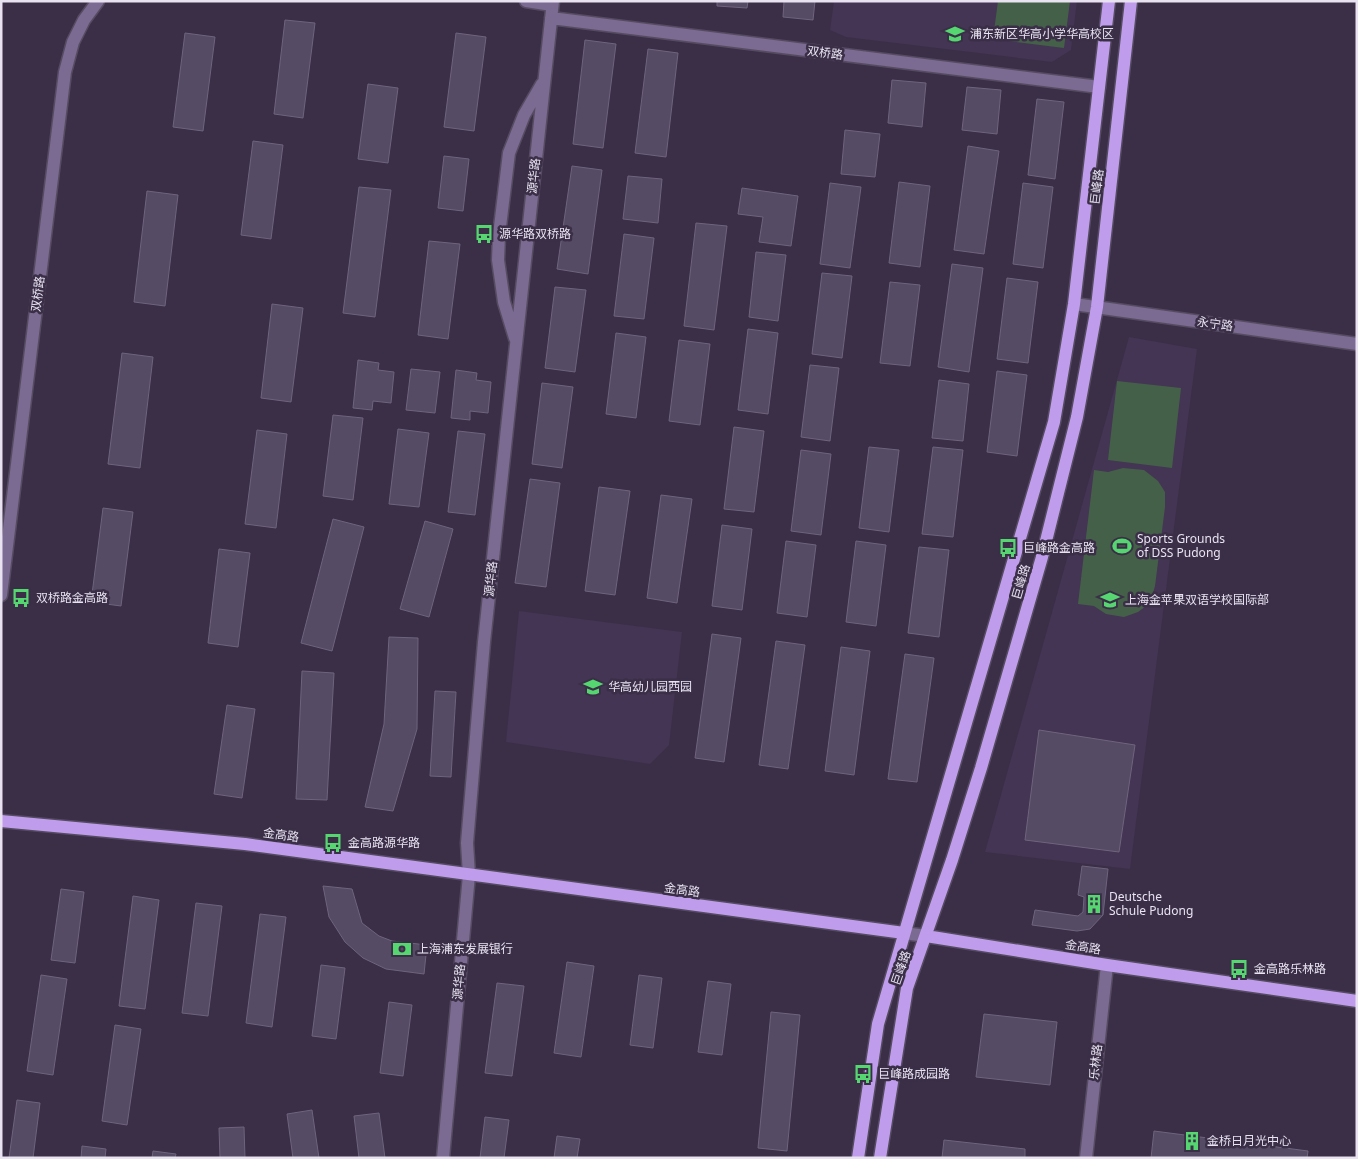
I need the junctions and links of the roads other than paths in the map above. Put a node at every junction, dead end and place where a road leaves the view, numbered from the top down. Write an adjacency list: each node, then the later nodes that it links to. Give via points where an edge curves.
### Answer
1 (98, 1): 13 (street, 双桥路, via 73,42 65,72)
2 (526, 1): 5 (street)
3 (1110, 1): 8 (main road, 巨峰路)
4 (1131, 1): 10 (main road, 巨峰路)
5 (553, 3): 6 (street, 源华路)
6 (551, 18): 7 (street, 源华路); 8 (street, 双桥路)
7 (545, 79): 11 (street, 源华路); 11 (street, via 524,115 509,153 498,260 504,302)
8 (1099, 87): 9 (main road, 巨峰路)
9 (1074, 304): 10 (street, 永宁路); 16 (main road, 巨峰路, via 1054,422)
10 (1097, 307): 12 (street, 永宁路); 17 (main road, 巨峰路, via 1077,417 1042,557 981,768)
11 (516, 342): 15 (street, 源华路, via 484,642 467,843)
12 (1357, 344)
13 (1, 595)
14 (1, 821): 15 (main road, 金高路, via 245,844)
15 (469, 875): 16 (main road, 金高路); 20 (street, 源华路)
16 (904, 934): 17 (street, 金高路); 21 (main road, 巨峰路, via 878,1024)
17 (926, 936): 18 (main road, 金高路); 22 (main road, 巨峰路, via 907,988)
18 (1107, 965): 19 (main road, 金高路); 23 (street, 乐林路)
19 (1357, 1000)
20 (443, 1158)
21 (858, 1158)
22 (880, 1158)
23 (1086, 1158)

